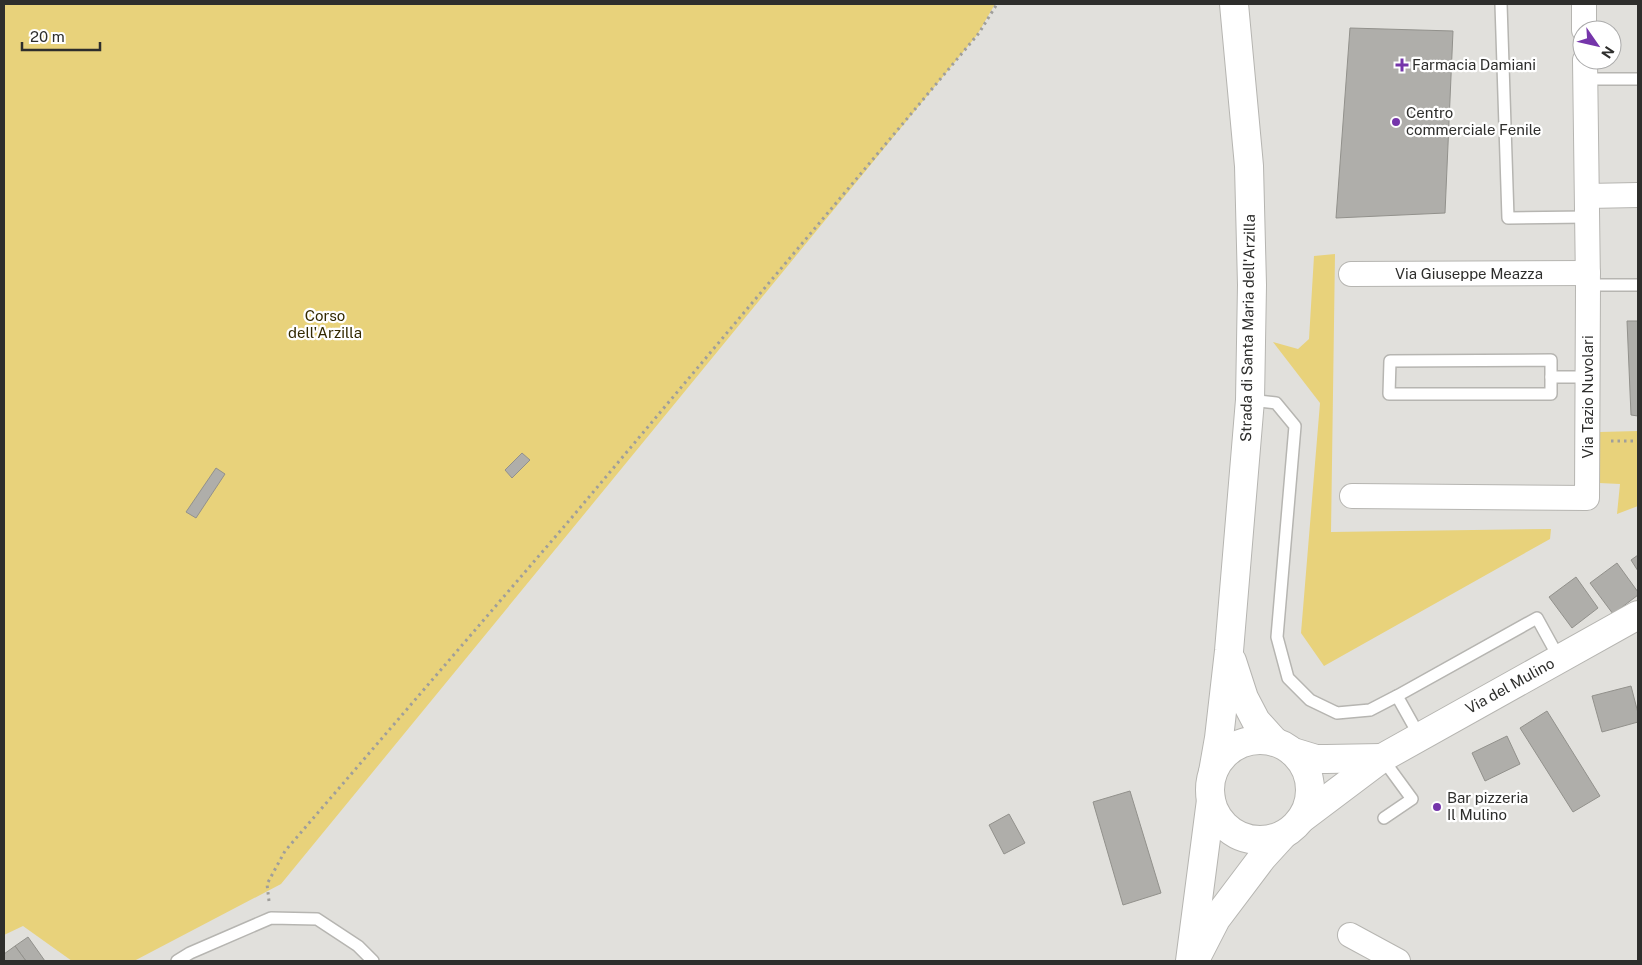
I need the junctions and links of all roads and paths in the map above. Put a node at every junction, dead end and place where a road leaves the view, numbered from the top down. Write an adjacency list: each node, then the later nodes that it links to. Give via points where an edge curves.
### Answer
1 (997, 4): 29 (path, via 979,34 285,851 267,884)
2 (1234, 4): 16 (main road, Strada di Santa Maria dell'Arzilla, via 1249,166)
3 (1501, 4): 10 (lane, via 1508,218)
4 (1584, 4): 5 (street)
5 (1584, 20)
6 (1585, 70): 10 (street, Via Tazio Nuvolari)
7 (1591, 70): 8 (lane)
8 (1638, 78)
9 (1638, 195): 10 (street)
10 (1587, 206): 12 (street, Via Tazio Nuvolari)
11 (1351, 274): 12 (street, Via Giuseppe Meazza)
12 (1588, 279): 13 (lane); 15 (street, Via Tazio Nuvolari)
13 (1638, 285)
14 (1551, 377): 14 (lane, via 1551,360 1390,361 1389,394 1551,394); 15 (lane)
15 (1588, 377): 17 (street, Via Tazio Nuvolari, via 1587,498)
16 (1250, 400): 19 (main road, Strada di Santa Maria dell'Arzilla); 21 (lane, via 1276,403 1295,426 1277,637 1288,678 1310,700 1337,713 1370,710)
17 (1352, 496)
18 (1638, 615): 20 (main road, Via del Mulino)
19 (1230, 652): 23 (main road, Strada di Santa Maria dell'Arzilla, via 1244,698 1256,721); 25 (main road, Strada di Santa Maria dell'Arzilla)
20 (1559, 658): 21 (lane, via 1537,618); 22 (main road, Via del Mulino)
21 (1397, 696): 22 (lane)
22 (1420, 737): 24 (main road, Via del Mulino)
23 (1284, 747): 24 (main road, Via del Mulino, via 1316,759); 25 (main road, via 1260,740 1245,742 1221,759); 28 (main road, Strada di Santa Maria dell'Arzilla, via 1302,763 1310,791 1308,805)
24 (1382, 758): 27 (lane, via 1412,799); 28 (main road, Via del Mulino)
25 (1213, 772): 26 (main road, Strada di Santa Maria dell'Arzilla)
26 (1211, 800): 28 (main road, Strada di Santa Maria dell'Arzilla, via 1225,827 1238,836 1268,840); 33 (main road, Strada di Santa Maria dell'Arzilla)
27 (1384, 818)
28 (1292, 827): 33 (main road, Strada di Santa Maria dell'Arzilla, via 1262,858 1216,920)
29 (271, 918): 31 (lane); 32 (lane, via 317,919 358,946)
30 (1350, 935): 34 (street)
31 (177, 961)
32 (373, 961)
33 (1192, 961)
34 (1398, 961)

